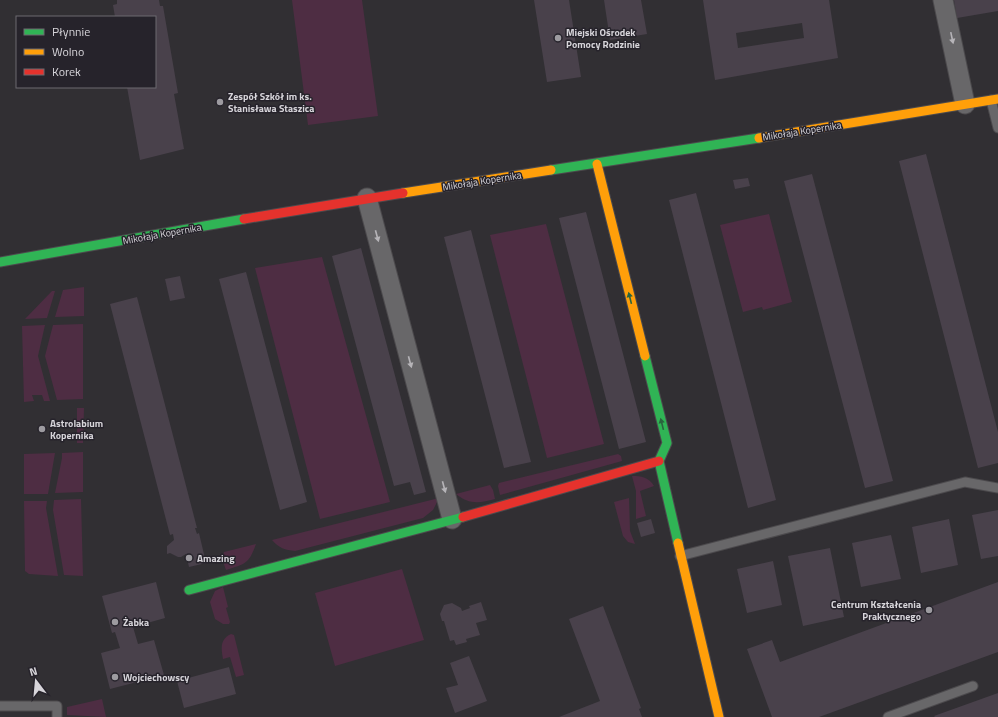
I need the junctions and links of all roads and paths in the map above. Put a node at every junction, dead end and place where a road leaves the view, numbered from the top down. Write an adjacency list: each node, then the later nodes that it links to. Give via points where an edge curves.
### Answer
1 (944, 0): 3 (street, one-way to 3)
2 (994, 100): 3 (street, Mikołaja Kopernika); 4 (lane)
3 (965, 104): 5 (street, Mikołaja Kopernika)
4 (998, 128)
5 (597, 164): 6 (street, Mikołaja Kopernika); 8 (street, one-way to 5, via 666,443)
6 (367, 198): 7 (street, Mikołaja Kopernika); 10 (street, one-way to 10)
7 (0, 262)
8 (659, 461): 10 (street); 11 (street)
9 (998, 488): 11 (lane, via 965,482)
10 (452, 519): 12 (street)
11 (680, 556): 16 (street)
12 (189, 590)
13 (973, 686): 17 (lane)
14 (0, 706): 15 (lane, via 57,706)
15 (57, 717)
16 (719, 717)
17 (888, 717)

